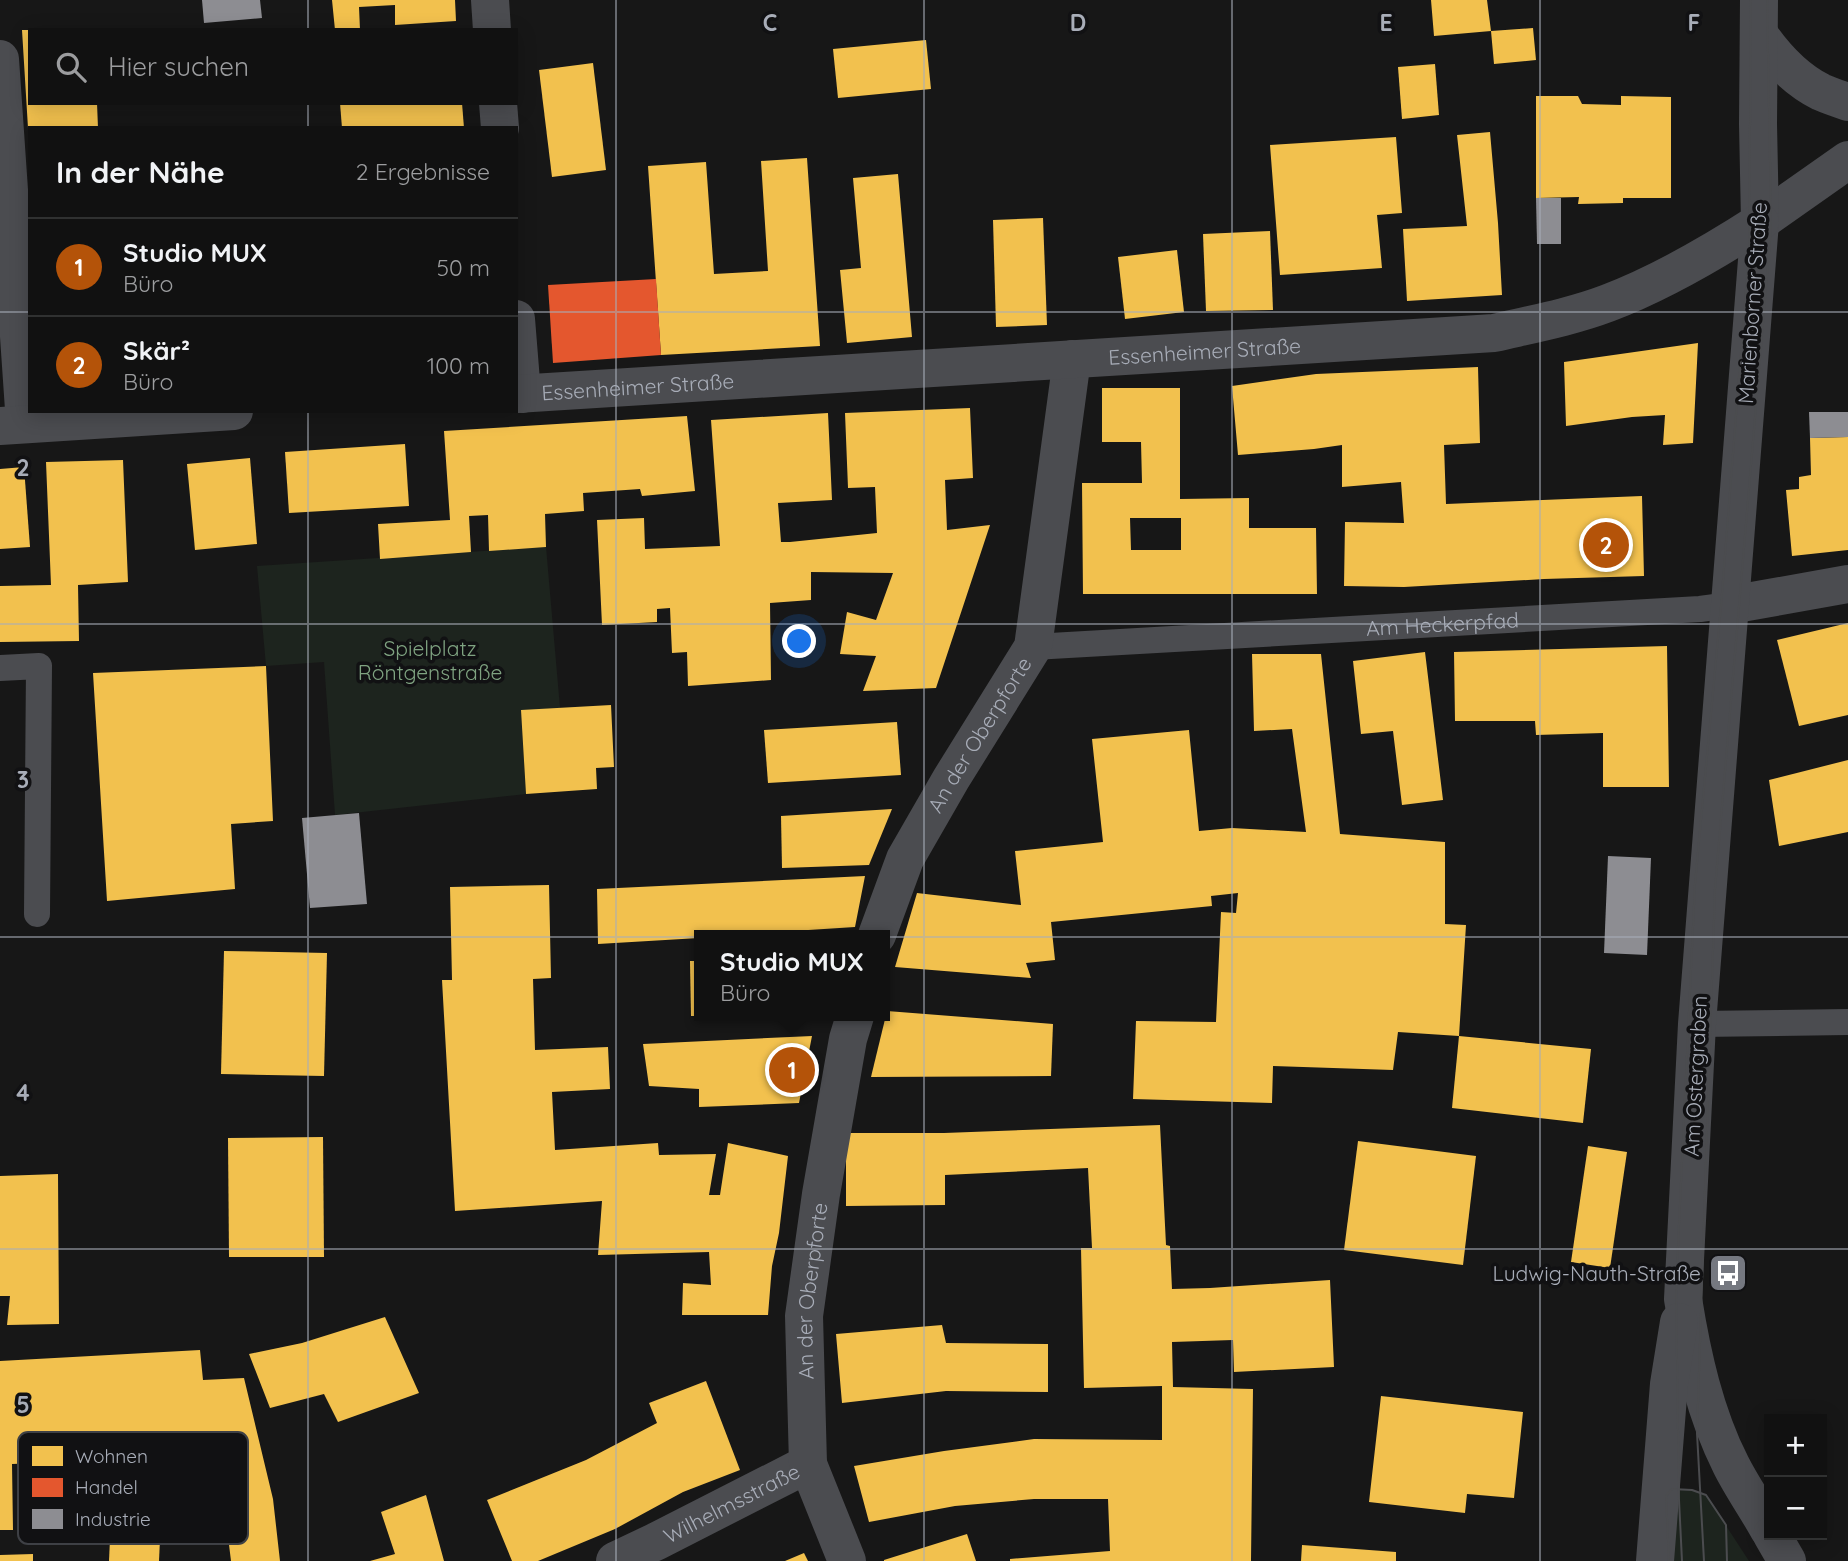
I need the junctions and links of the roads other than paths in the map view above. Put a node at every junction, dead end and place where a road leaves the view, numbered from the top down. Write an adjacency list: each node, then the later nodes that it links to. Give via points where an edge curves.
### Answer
1 (490, 0): 3 (street)
2 (1759, 17): 5 (street, via 1768,47 1788,68 1821,92); 9 (street, Marienborner Straße)
3 (492, 28)
4 (0, 59): 14 (street)
5 (1848, 102)
6 (498, 105): 7 (street)
7 (500, 126)
8 (1848, 160): 9 (street, Essenheimer Straße)
9 (1759, 222): 10 (street, Essenheimer Straße, via 1685,268 1610,302 1494,333); 16 (street, Marienborner Straße)
10 (1072, 359): 12 (street, Essenheimer Straße); 17 (street, An der Oberpforte)
11 (518, 369): 12 (street)
12 (519, 394)
13 (202, 413): 14 (street)
14 (12, 425)
15 (1848, 584): 16 (street, Am Heckerpfad)
16 (1730, 605): 17 (lane, Am Heckerpfad); 23 (street, Am Ostergraben)
17 (1033, 647): 20 (street, An der Oberpforte, via 905,859)
18 (0, 668): 19 (lane, via 39,666)
19 (37, 914)
20 (879, 930)
21 (853, 1021): 25 (street, An der Oberpforte, via 804,1316)
22 (1848, 1022): 23 (lane)
23 (1697, 1024): 24 (street, Am Ostergraben)
24 (1682, 1299): 26 (street, Am Ostergraben, via 1715,1429); 30 (street, via 1669,1384)
25 (808, 1464): 28 (street, Wilhelmsstraße); 29 (street, An der Oberpforte)
26 (1764, 1521)
27 (1775, 1540): 31 (street)
28 (615, 1561)
29 (847, 1561)
30 (1655, 1561)
31 (1787, 1561)

